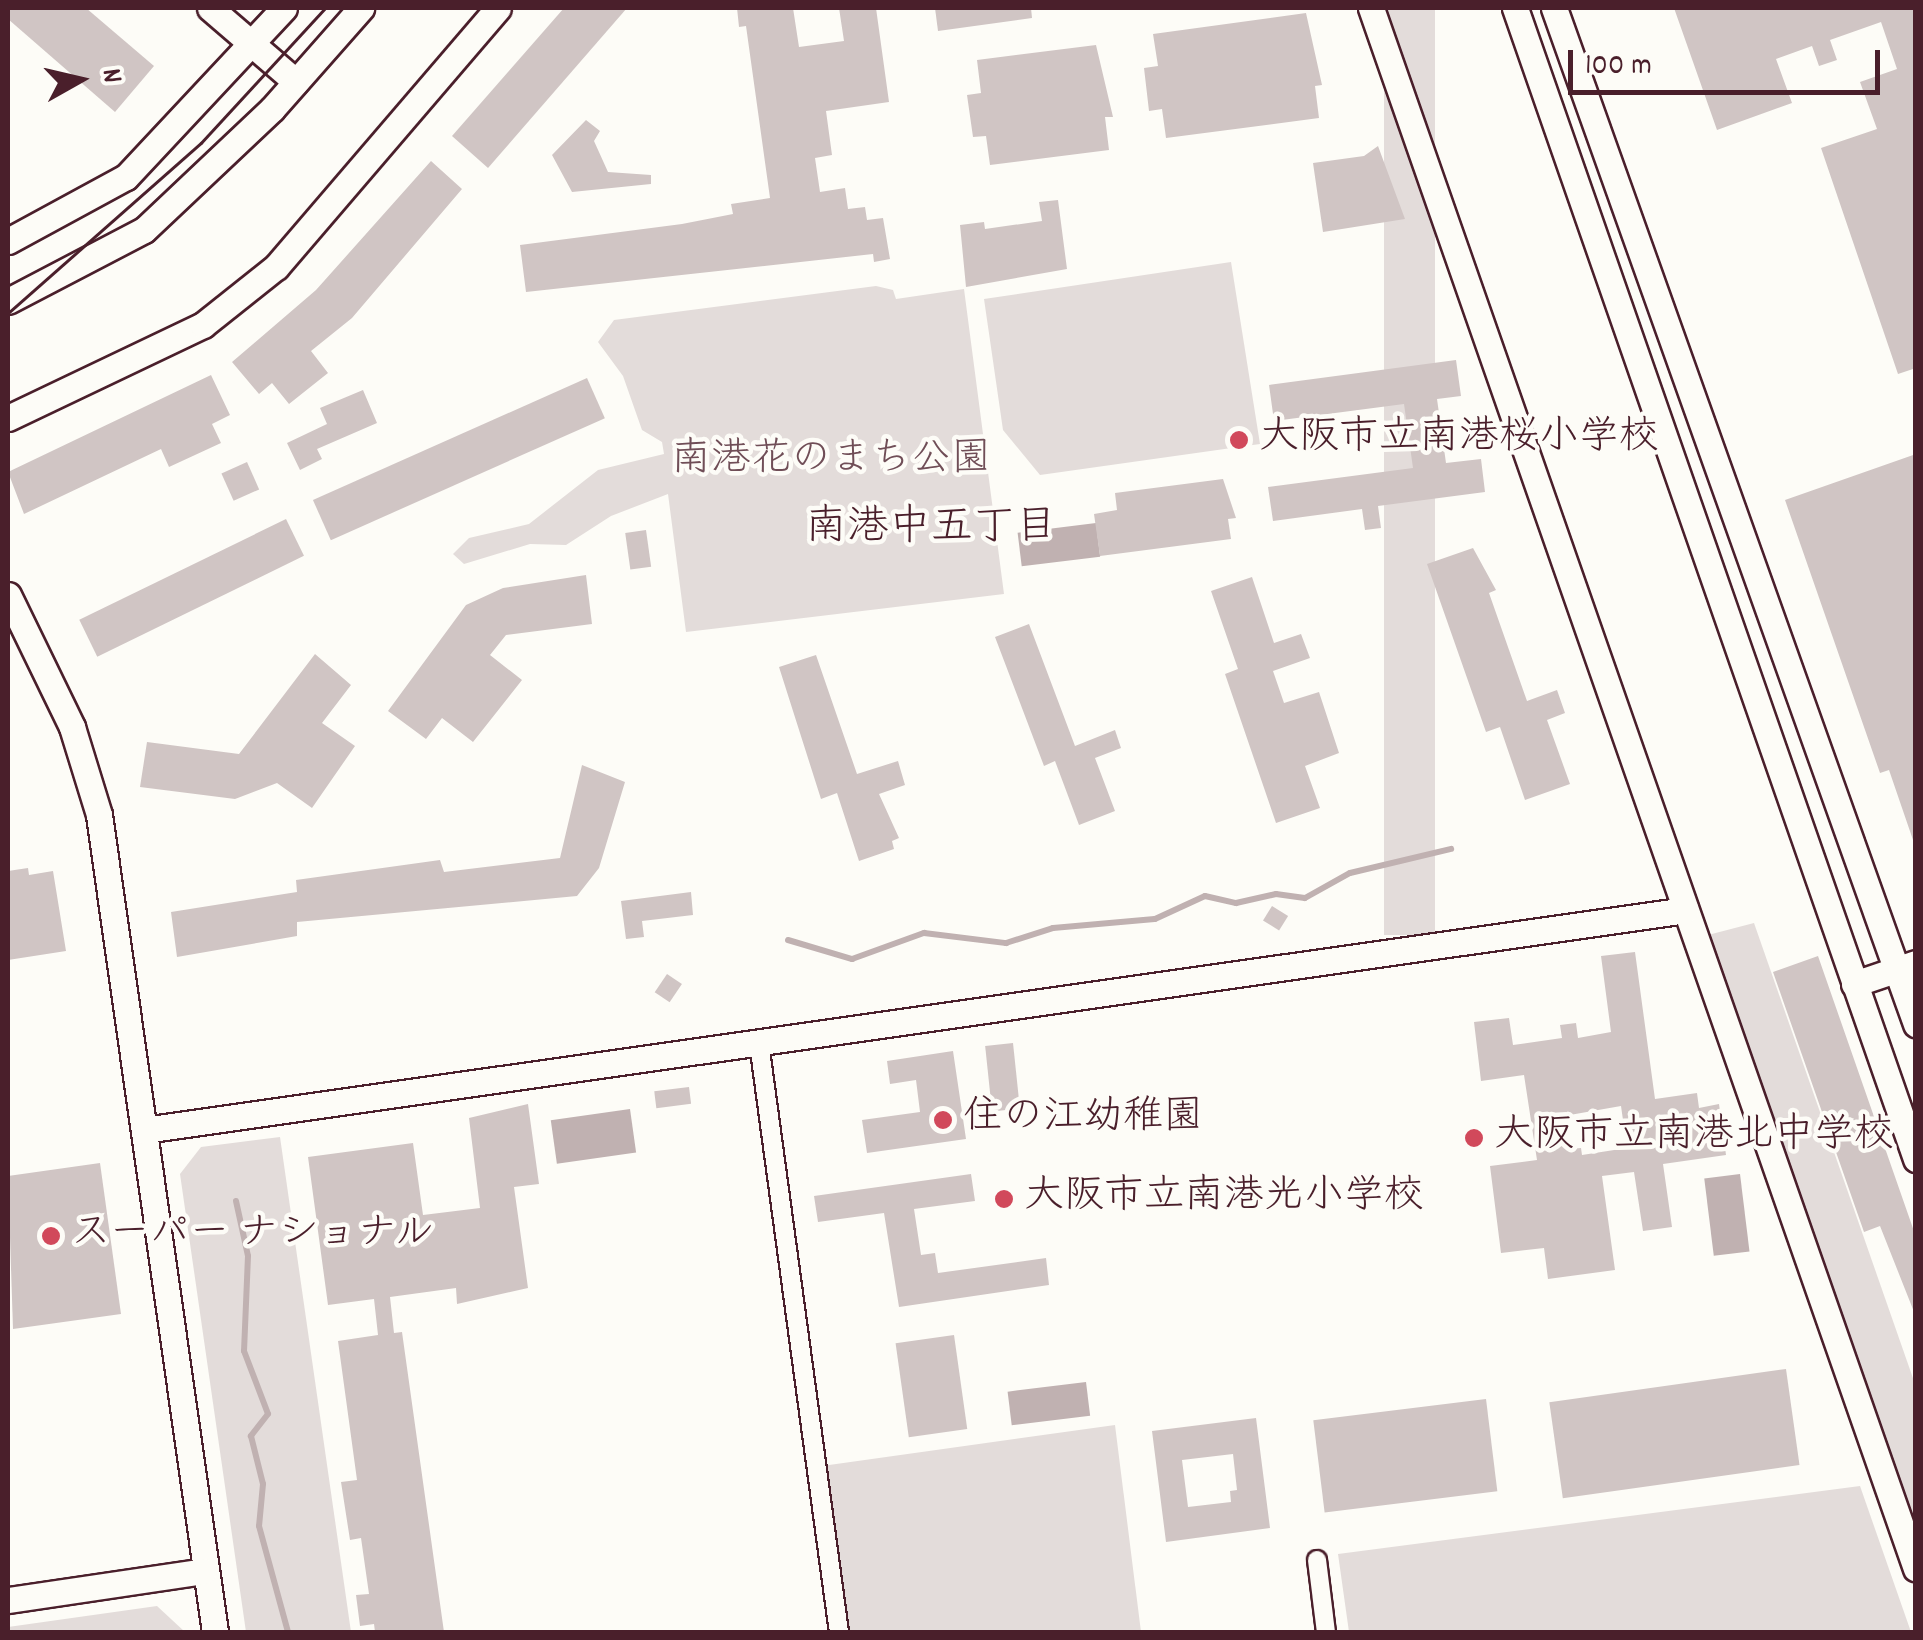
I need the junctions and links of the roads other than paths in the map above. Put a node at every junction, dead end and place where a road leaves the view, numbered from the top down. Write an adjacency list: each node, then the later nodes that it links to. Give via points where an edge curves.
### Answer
1 (210, 8): 8 (street)
2 (284, 8): 8 (street)
3 (361, 8): 9 (street)
4 (498, 8): 12 (street, via 276,267 203,324)
5 (1371, 8): 14 (street)
6 (1514, 8): 16 (street)
7 (1554, 8): 15 (street)
8 (251, 43): 9 (street); 10 (street, via 126,177)
9 (296, 82): 11 (street, via 144,230)
10 (8, 241)
11 (8, 301)
12 (8, 418)
13 (8, 595): 20 (street, via 72,727 99,815)
14 (1684, 910): 19 (street); 23 (street)
15 (1905, 966): 16 (street); 17 (street)
16 (1854, 984): 18 (street)
17 (1912, 1007): 18 (street)
18 (1864, 1014): 21 (street)
19 (759, 1042): 20 (street); 27 (street)
20 (144, 1130): 24 (street)
21 (1916, 1159)
22 (1317, 1560): 28 (street)
23 (1916, 1569)
24 (204, 1571): 25 (street); 26 (street)
25 (8, 1600)
26 (215, 1632)
27 (839, 1632)
28 (1326, 1632)

